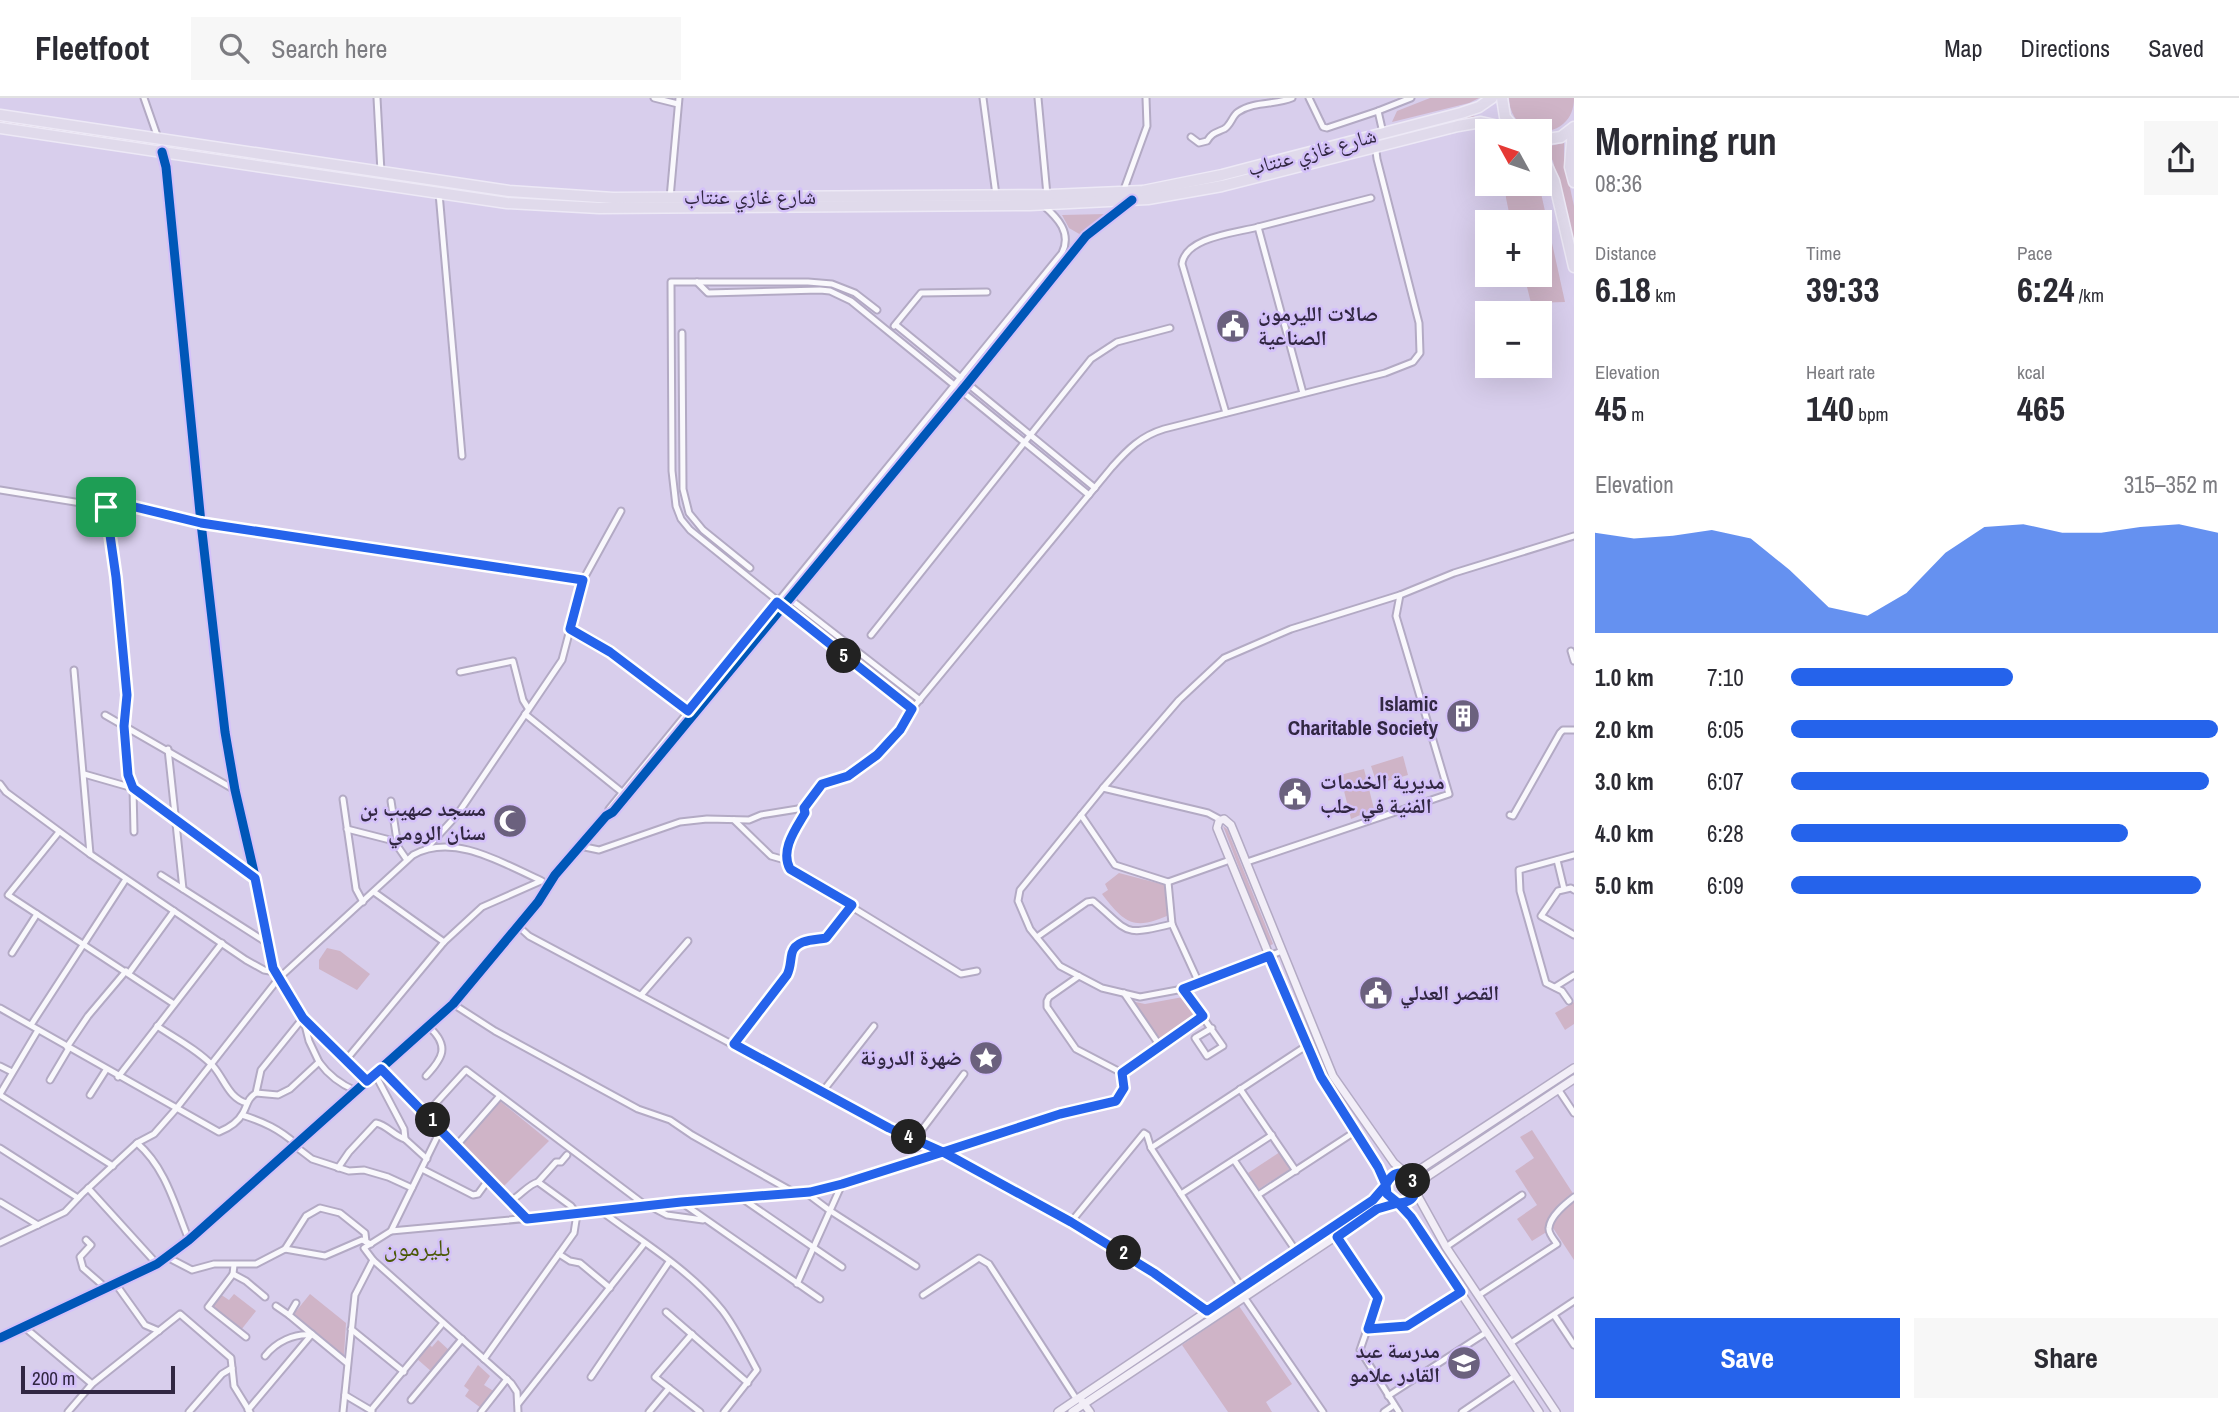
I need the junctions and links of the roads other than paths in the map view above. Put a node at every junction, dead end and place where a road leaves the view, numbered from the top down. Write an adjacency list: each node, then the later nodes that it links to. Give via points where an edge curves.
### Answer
1 (144, 98): 22 (street)
2 (377, 98): 24 (street)
3 (654, 98): 12 (street)
4 (983, 98): 29 (street)
5 (1038, 98): 32 (street)
6 (1146, 98): 27 (street, via 1147,126)
7 (1292, 98): 19 (street, via 1239,111 1207,141 1199,144)
8 (1309, 98): 13 (street, via 1327,128)
9 (1411, 98): 13 (street)
10 (1492, 98): 20 (highway, شارع غازي عنتاب, via 1479,107)
11 (1502, 98): 15 (highway)
12 (679, 101): 30 (street)
13 (1378, 111): 20 (street)
14 (0, 115): 22 (highway, شارع غازي عنتاب)
15 (1507, 119)
16 (1475, 123): 20 (highway)
17 (0, 128): 23 (highway)
18 (1574, 128): 21 (highway); 26 (highway, via 1570,167)
19 (1191, 137)
20 (1377, 138): 27 (highway, شارع غازي عنتاب, via 1222,175); 33 (highway, via 1222,186); 54 (street, via 1419,323 1420,353 1413,362 1385,373)
21 (1552, 138)
22 (158, 139): 24 (highway, شارع غازي عنتاب)
23 (162, 152): 28 (highway); 66 (street)
24 (381, 172): 30 (highway, شارع غازي عنتاب, via 509,191)
25 (1552, 177): 38 (highway)
26 (1574, 182)
27 (1123, 192): 32 (highway, شارع غازي عنتاب)
28 (439, 193): 34 (highway, via 507,203 599,208); 58 (street)
29 (996, 195): 32 (highway, شارع غازي عنتاب); 34 (highway, شارع غازي عنتاب)
30 (670, 198): 34 (highway, شارع غازي عنتاب)
31 (1371, 198): 35 (street)
32 (1045, 200): 33 (highway); 34 (highway); 36 (street)
33 (1132, 200): 37 (street)
34 (856, 201)
35 (1258, 228): 54 (street); 55 (street, via 1192,246 1183,257)
36 (1067, 237): 37 (street); 40 (street, via 1062,253)
37 (1081, 242): 41 (street)
38 (1574, 267)
39 (697, 282): 43 (street, via 832,284 855,293); 48 (street, via 708,293 830,291 852,301); 69 (street, via 671,282 672,471 681,519)
40 (1038, 282): 41 (street); 45 (street)
41 (1044, 287): 47 (street)
42 (987, 292): 44 (street, via 921,293)
43 (877, 310)
44 (896, 325): 48 (street); 50 (street)
45 (1004, 326): 47 (street); 50 (street)
46 (1170, 328): 56 (street, via 1101,350)
47 (1010, 331): 51 (street)
48 (890, 332): 52 (street)
49 (682, 333): 68 (street, via 682,489 690,513)
50 (961, 378): 51 (street); 52 (street)
51 (967, 384): 53 (street); 56 (street)
52 (955, 385): 53 (street); 59 (street)
53 (962, 390): 57 (street); 59 (street)
54 (1303, 394): 55 (street)
55 (1226, 413): 60 (street, via 1148,434 1124,453)
56 (1031, 436): 57 (street); 60 (street)
57 (1026, 443): 62 (street); 78 (street)
58 (462, 456)
59 (883, 480): 65 (street)
60 (1095, 488): 62 (street)
61 (0, 490): 63 (street)
62 (1090, 495): 85 (street)
63 (106, 507): 66 (street, via 135,507); 91 (street, via 127,695)
64 (621, 511): 71 (street)
65 (856, 514): 72 (street); 74 (street)
66 (201, 523): 71 (street); 98 (street)
67 (1574, 536): 73 (street)
68 (716, 540): 69 (street); 70 (street)
69 (711, 547): 75 (street)
70 (750, 568)
71 (583, 580): 77 (street)
72 (783, 594): 74 (street); 75 (street)
73 (1400, 595): 97 (street, via 1291,629 1224,658 1179,700); 121 (street, via 1396,616 1449,794)
74 (790, 599): 76 (street); 79 (street)
75 (777, 602): 76 (street); 88 (street)
76 (783, 607): 81 (street); 90 (street)
77 (570, 629): 87 (street, via 562,660); 88 (street, via 610,652)
78 (871, 635)
79 (855, 650): 81 (street); 85 (street)
80 (1571, 651): 82 (street)
81 (848, 659): 86 (street)
82 (1574, 661)
83 (74, 670): 94 (street)
84 (460, 672): 87 (street, via 513,661)
85 (920, 700): 86 (street)
86 (912, 709): 102 (street, via 877,755 848,776 822,784)
87 (527, 711): 99 (street); 114 (street, via 457,815)
88 (688, 711): 90 (street)
89 (105, 715): 91 (street)
90 (684, 722): 99 (street); 105 (street)
91 (124, 726): 93 (street); 96 (street)
92 (1574, 730): 104 (street, via 1560,733)
93 (167, 749): 98 (street); 106 (street)
94 (85, 774): 96 (street); 115 (street)
95 (0, 784): 110 (street)
96 (133, 788): 106 (street); 111 (street)
97 (1103, 788): 103 (street); 108 (street)
98 (234, 790): 123 (street)
99 (623, 793): 105 (street)
100 (344, 799): 109 (street)
101 (391, 801): 113 (street)
102 (804, 808): 107 (street); 118 (street)
103 (1081, 815): 127 (street, via 1115,865); 140 (street, via 1020,890 1020,909)
104 (1510, 815)
105 (606, 816): 112 (street)
106 (175, 820): 123 (street); 129 (street)
107 (734, 820): 112 (street, via 680,822 599,850); 118 (street, via 771,856)
108 (1221, 820): 119 (main road, via 1217,828); 121 (main road, via 1231,825)
109 (347, 829): 113 (street); 131 (street, via 356,889)
110 (59, 832): 115 (street); 134 (street, via 8,895)
111 (134, 832)
112 (580, 846): 126 (street)
113 (398, 847): 117 (street)
114 (426, 849): 117 (street); 125 (street, via 449,847 487,855)
115 (90, 854): 124 (street)
116 (1574, 855): 120 (street)
117 (407, 860): 130 (street)
118 (785, 860): 132 (street, via 790,869)
119 (1230, 860): 127 (street); 148 (main road)
120 (1557, 860): 128 (street); 136 (street, via 1519,870)
121 (1247, 862): 146 (main road)
122 (161, 875): 129 (street)
123 (255, 878): 145 (street)
124 (126, 879): 133 (street); 144 (street)
125 (542, 881): 126 (street); 142 (street, via 482,907)
126 (551, 881): 138 (street)
127 (1168, 882): 137 (street)
128 (1571, 887): 135 (street, via 1558,891)
129 (183, 889): 145 (street)
130 (374, 892): 131 (street); 142 (street)
131 (363, 902): 151 (street)
132 (852, 905): 149 (street, via 961,974); 171 (street, via 826,938 797,945 787,975)
133 (174, 911): 143 (street); 150 (street)
134 (37, 914): 144 (street); 147 (street)
135 (1541, 916): 136 (street); 139 (street)
136 (1528, 920): 155 (street, via 1546,983)
137 (1172, 924): 140 (street, via 1133,932 1090,901); 154 (street)
138 (518, 926): 158 (street); 161 (street)
139 (1574, 935)
140 (1037, 937): 153 (street, via 1060,966)
141 (688, 941): 158 (street)
142 (444, 942): 175 (street)
143 (222, 943): 151 (street); 160 (street)
144 (83, 944): 150 (street); 165 (street)
145 (269, 944): 151 (street)
146 (1282, 951): 148 (street); 222 (main road, via 1333,1076)
147 (12, 953)
148 (1269, 956): 154 (street); 173 (main road)
149 (976, 971)
150 (127, 972): 160 (street); 174 (street)
151 (277, 975): 164 (street); 177 (street)
152 (1574, 975): 155 (street)
153 (1079, 976): 157 (street); 183 (street, via 1049,997 1046,1007 1076,1049)
154 (1199, 983): 156 (street)
155 (1555, 986): 159 (street)
156 (1183, 989): 157 (street, via 1140,997); 163 (street)
157 (1124, 993): 172 (street)
158 (642, 995): 171 (street)
159 (1569, 1001)
160 (174, 1004): 166 (street)
161 (453, 1004): 168 (street); 231 (street, via 638,1110 670,1120)
162 (0, 1008): 165 (street)
163 (1203, 1016): 169 (street); 172 (street)
164 (303, 1018): 175 (street); 176 (street); 195 (street, via 261,1070)
165 (31, 1026): 170 (street)
166 (157, 1026): 177 (street); 187 (street)
167 (874, 1026): 194 (street)
168 (429, 1027): 180 (street); 186 (street, via 442,1044 441,1057)
169 (1212, 1028): 169 (street, via 1223,1046 1207,1056 1195,1038)
170 (38, 1030): 174 (street); 182 (street)
171 (734, 1044): 194 (street)
172 (1160, 1046): 183 (street)
173 (1306, 1046): 191 (street); 205 (main road)
174 (68, 1047): 181 (street); 189 (street)
175 (346, 1060): 190 (street)
176 (319, 1062): 193 (street, via 328,1074); 195 (street, via 278,1095)
177 (210, 1064): 199 (street, via 230,1091); 200 (street)
178 (0, 1066): 182 (street)
179 (1574, 1068): 222 (main road, via 1419,1170)
180 (381, 1069): 184 (street); 202 (street)
181 (106, 1070): 187 (street); 197 (street)
182 (12, 1072): 196 (street)
183 (1122, 1073): 214 (street, via 1124,1088 1116,1101)
184 (376, 1074): 190 (street); 207 (street)
185 (964, 1074): 208 (street)
186 (426, 1076)
187 (118, 1077): 200 (street)
188 (1574, 1079): 192 (main road)
189 (50, 1080)
190 (367, 1081): 193 (street)
191 (1240, 1089): 206 (street); 213 (street)
192 (1558, 1089): 201 (street); 229 (main road, via 1428,1177)
193 (356, 1091): 210 (street)
194 (823, 1091): 208 (street)
195 (256, 1093): 199 (street)
196 (0, 1095): 218 (street)
197 (90, 1095)
198 (499, 1097): 202 (street, via 466,1070); 211 (street); 242 (street)
199 (247, 1103): 203 (street)
200 (176, 1109): 203 (street, via 219,1132); 209 (street, via 154,1133)
201 (1574, 1113)
202 (426, 1114): 204 (street)
203 (242, 1115): 210 (street, via 279,1129)
204 (441, 1129): 211 (street); 216 (street)
205 (1356, 1131): 221 (street); 226 (main road)
206 (1272, 1135): 217 (street); 221 (street)
207 (405, 1139): 216 (street); 219 (street, via 376,1123)
208 (915, 1139): 214 (street)
209 (137, 1143): 218 (street); 253 (street, via 165,1177)
210 (296, 1145): 219 (street, via 312,1159); 253 (street)
211 (457, 1145): 223 (street)
212 (0, 1148): 237 (street)
213 (1151, 1148): 232 (street); 248 (street, via 1144,1133)
214 (943, 1152): 225 (street); 248 (street)
215 (567, 1155): 224 (street)
216 (427, 1159): 220 (street)
217 (1234, 1160): 232 (street); 233 (street)
218 (113, 1166): 227 (street)
219 (338, 1168): 228 (street, via 364,1170)
220 (422, 1169): 223 (street, via 473,1195); 228 (street)
221 (1296, 1171): 233 (street)
222 (1406, 1174): 226 (main road, via 1394,1175); 229 (main road, via 1415,1183)
223 (489, 1180): 238 (street)
224 (538, 1182): 238 (street); 245 (street)
225 (842, 1184): 230 (street); 243 (street)
226 (1386, 1185): 241 (main road, via 1387,1194); 260 (main road, via 1373,1200)
227 (88, 1188): 237 (street); 265 (street)
228 (412, 1188): 250 (street)
229 (1415, 1191): 241 (main road, via 1411,1199); 258 (main road)
230 (805, 1192): 231 (street); 243 (street)
231 (794, 1193): 235 (street)
232 (1181, 1194): 274 (street)
233 (1258, 1195): 260 (street)
234 (1522, 1195): 258 (street)
235 (740, 1197): 240 (street); 257 (street)
236 (1574, 1197): 277 (street, via 1560,1208 1549,1227 1556,1244)
237 (78, 1198): 249 (street, via 65,1212)
238 (510, 1201): 246 (street)
239 (0, 1202): 249 (street)
240 (681, 1202): 242 (street); 247 (street)
241 (1398, 1203): 251 (main road, via 1377,1209); 275 (main road)
242 (648, 1206): 244 (street); 247 (street)
243 (829, 1210): 257 (street); 267 (street)
244 (601, 1211): 245 (street); 256 (street)
245 (577, 1214): 246 (street); 261 (street, via 574,1233)
246 (527, 1219): 250 (street)
247 (706, 1220): 271 (street)
248 (1071, 1222): 284 (street)
249 (38, 1225): 254 (street)
250 (391, 1231): 255 (street)
251 (1337, 1237): 279 (main road); 291 (street, via 1378,1298)
252 (86, 1240): 272 (street, via 91,1245 80,1257 83,1268)
253 (189, 1240): 262 (street)
254 (0, 1243)
255 (368, 1243): 259 (street, via 362,1240 324,1256); 259 (street, via 365,1233 340,1213 320,1208 306,1216); 263 (street, via 364,1248)
256 (644, 1244): 264 (street); 273 (street)
257 (814, 1247): 268 (street); 271 (street)
258 (1446, 1247): 277 (main road)
259 (285, 1249): 266 (street, via 256,1264)
260 (1296, 1251): 274 (main road)
261 (559, 1254): 273 (street, via 580,1263); 302 (street)
262 (167, 1257): 265 (street); 266 (street, via 191,1270)
263 (373, 1261): 288 (street); 290 (street, via 355,1295)
264 (668, 1262): 307 (street); 309 (street, via 688,1276 729,1320 757,1370)
265 (157, 1264): 270 (street)
266 (234, 1265): 269 (street)
267 (916, 1266)
268 (842, 1267)
269 (233, 1274): 278 (street); 296 (street, via 208,1307)
270 (115, 1283): 272 (street); 292 (street, via 145,1325)
271 (797, 1284): 280 (street)
272 (106, 1288): 289 (street)
273 (610, 1288): 315 (street)
274 (1242, 1288): 284 (main road)
275 (1461, 1292): 291 (street, via 1407,1326); 293 (main road)
276 (923, 1295): 316 (street, via 984,1259)
277 (1479, 1295): 299 (main road)
278 (265, 1297)
279 (1244, 1297): 316 (main road); 331 (street)
280 (820, 1299)
281 (1574, 1301): 287 (street)
282 (296, 1303): 286 (street)
283 (275, 1306): 286 (street)
284 (1207, 1311): 316 (main road)
285 (666, 1312): 294 (street)
286 (289, 1315): 295 (street)
287 (1554, 1315): 299 (street); 300 (street)
288 (443, 1323): 298 (street); 305 (street)
289 (23, 1326): 297 (street); 310 (street)
290 (351, 1329): 303 (street); 305 (street)
291 (1368, 1329): 313 (street, via 1360,1350)
292 (159, 1331): 304 (street, via 180,1314 231,1358); 310 (street)
293 (1487, 1332): 306 (main road); 313 (street)
294 (692, 1334): 309 (street); 311 (street, via 655,1377)
295 (312, 1335): 301 (street, via 283,1342); 303 (street); 319 (street)
296 (246, 1337)
297 (0, 1338)
298 (462, 1339): 302 (street); 314 (street)
299 (1511, 1343): 336 (main road)
300 (1574, 1345)
301 (265, 1356)
302 (484, 1359): 308 (street)
303 (347, 1363): 312 (street)
304 (232, 1368): 319 (street, via 234,1386); 322 (street)
305 (404, 1372): 320 (street)
306 (1515, 1376): 334 (street); 335 (main road)
307 (591, 1377)
308 (507, 1379): 315 (street, via 517,1392); 324 (street)
309 (748, 1383): 328 (street)
310 (92, 1384): 321 (street)
311 (669, 1388): 318 (street); 326 (street)
312 (345, 1395): 320 (street); 323 (street)
313 (1388, 1396): 317 (street)
314 (411, 1400)
315 (518, 1404): 325 (street)
316 (1077, 1405): 329 (main road); 330 (main road)
317 (1394, 1405): 332 (street); 333 (street)
318 (692, 1410): 327 (street)
319 (248, 1411)
320 (372, 1411)
321 (68, 1412)
322 (189, 1412)
323 (343, 1412)
324 (481, 1412)
325 (519, 1412)
326 (649, 1412)
327 (700, 1412)
328 (724, 1412)
329 (1058, 1412)
330 (1090, 1412)
331 (1323, 1412)
332 (1384, 1412)
333 (1399, 1412)
334 (1462, 1412)
335 (1539, 1412)
336 (1556, 1412)

